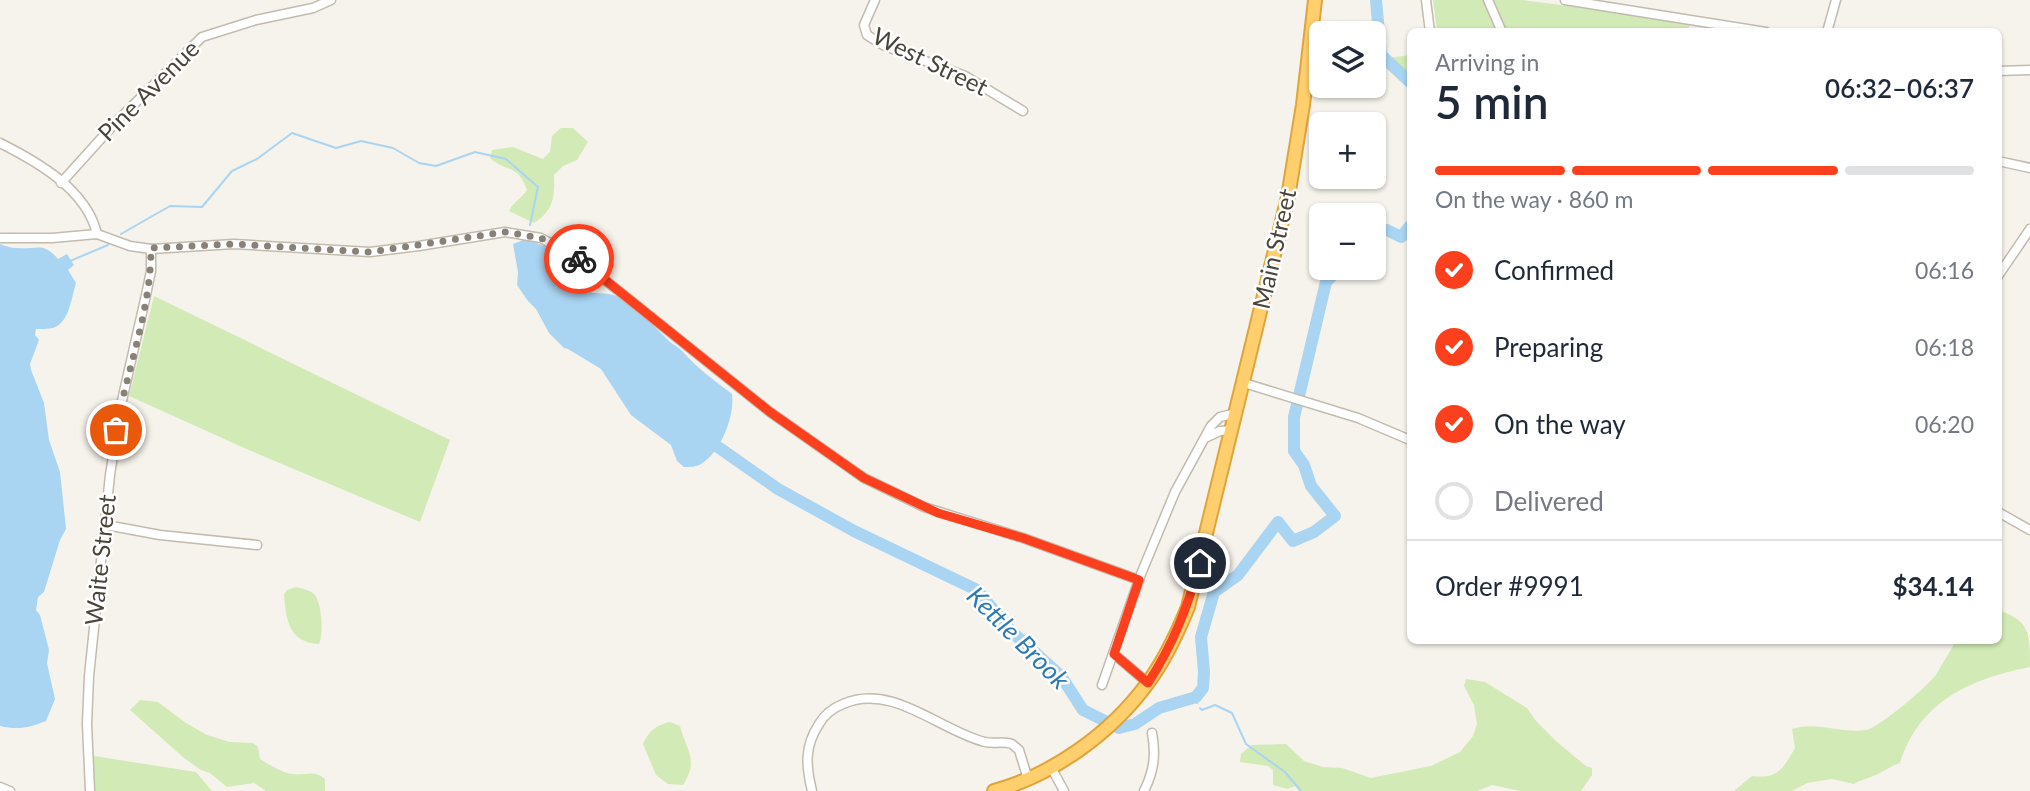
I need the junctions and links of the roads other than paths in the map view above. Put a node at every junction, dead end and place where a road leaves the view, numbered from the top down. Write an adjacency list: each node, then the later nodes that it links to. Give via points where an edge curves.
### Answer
1 (331, 0): 18 (street, Pine Avenue, via 202,37)
2 (875, 0): 14 (street, West Street, via 864,25 867,36 965,76)
3 (1315, 0): 24 (highway, Main Street, via 1288,197)
4 (1426, 0): 8 (street)
5 (1488, 0): 9 (street)
6 (1565, 0): 10 (street)
7 (1836, 0): 11 (street)
8 (1430, 28)
9 (1500, 28)
10 (1727, 28)
11 (1828, 28)
12 (2030, 70): 13 (street)
13 (2002, 71)
14 (1023, 111)
15 (0, 143): 18 (street)
16 (2002, 162): 17 (street)
17 (2030, 168)
18 (61, 183): 20 (street, via 84,205)
19 (2030, 229): 23 (street)
20 (97, 234): 21 (street); 22 (street)
21 (0, 238)
22 (151, 248): 30 (street, Waite Street, via 151,271 116,430); 33 (street, via 234,244 370,252 505,232 541,238 586,264 770,412 864,478 933,511)
23 (2002, 270)
24 (1244, 383): 25 (highway, Main Street); 28 (street, via 1358,418)
25 (1236, 413): 26 (highway, Main Street); 27 (street, via 1220,417)
26 (1232, 430): 27 (street); 35 (highway, Main Street, via 1188,607)
27 (1205, 439): 33 (street, via 1175,492)
28 (1407, 439)
29 (2002, 514): 31 (street)
30 (106, 525): 32 (street); 42 (street, Waite Street, via 89,676)
31 (2030, 530)
32 (257, 545)
33 (1139, 580): 34 (street)
34 (1114, 654): 35 (street); 36 (street)
35 (1148, 683): 38 (highway, Main Street, via 1083,747)
36 (1102, 685)
37 (1152, 733): 46 (street, via 1156,755)
38 (1051, 767): 39 (highway, Main Street); 45 (street)
39 (1028, 779): 43 (street, via 1012,744 984,742 886,700 865,698 831,711 814,731 806,766); 44 (highway, Main Street)
40 (0, 787): 41 (street)
41 (10, 791)
42 (90, 791)
43 (812, 791)
44 (994, 791)
45 (1064, 791)
46 (1144, 791)

